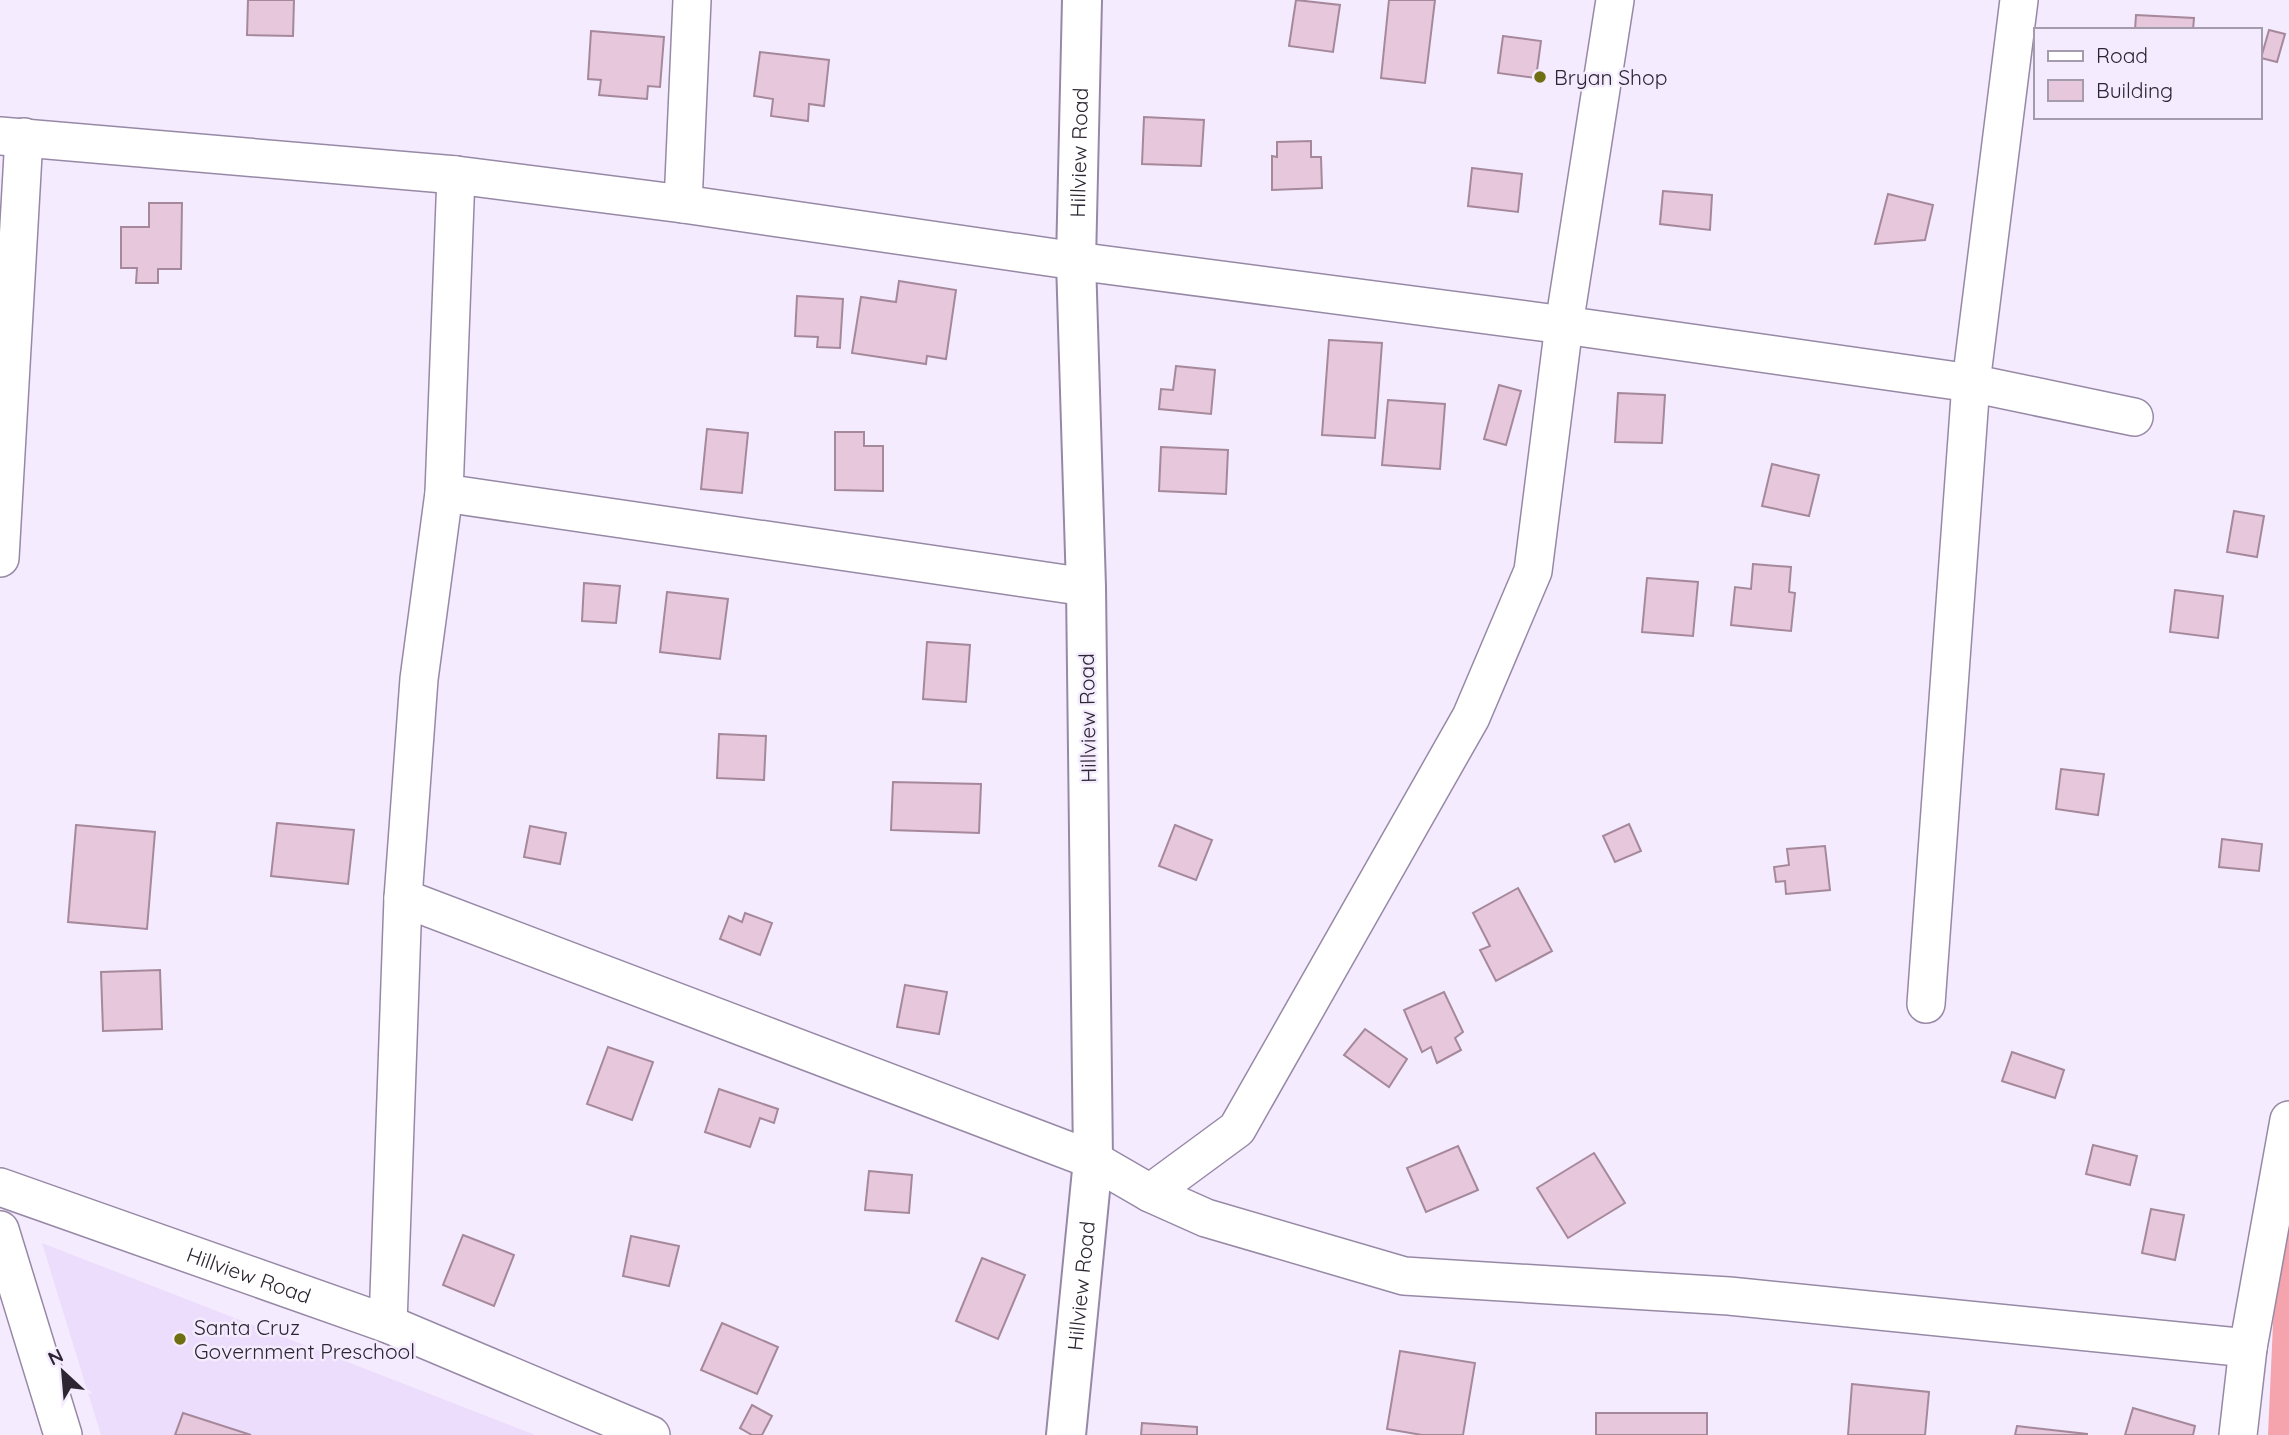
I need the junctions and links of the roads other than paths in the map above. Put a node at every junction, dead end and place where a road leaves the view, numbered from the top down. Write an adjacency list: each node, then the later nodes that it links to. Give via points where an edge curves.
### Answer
1 (692, 0): 7 (street)
2 (1082, 0): 8 (street, Hillview Road)
3 (1615, 0): 9 (street)
4 (2019, 0): 10 (street)
5 (12, 136): 6 (street); 12 (street)
6 (456, 175): 7 (street); 13 (street)
7 (683, 204): 8 (street)
8 (1076, 261): 9 (street); 15 (street, Hillview Road)
9 (1564, 325): 10 (street); 21 (street, via 1533,571 1471,717 1237,1129)
10 (1971, 383): 11 (street); 17 (street)
11 (2134, 416)
12 (3, 489): 14 (street)
13 (444, 493): 15 (street); 16 (street, via 419,679)
14 (0, 558)
15 (1086, 587): 19 (street, Hillview Road)
16 (403, 898): 19 (street); 23 (street)
17 (1926, 1004)
18 (2289, 1120): 24 (street)
19 (1093, 1160): 21 (street); 27 (street, Hillview Road)
20 (0, 1187): 23 (street, Hillview Road)
21 (1150, 1193): 24 (street, via 1206,1217 1404,1276 1728,1296)
22 (0, 1230): 25 (street)
23 (388, 1324): 26 (street, Hillview Road)
24 (2248, 1348): 28 (street)
25 (63, 1435)
26 (650, 1435)
27 (1066, 1435)
28 (2238, 1435)

